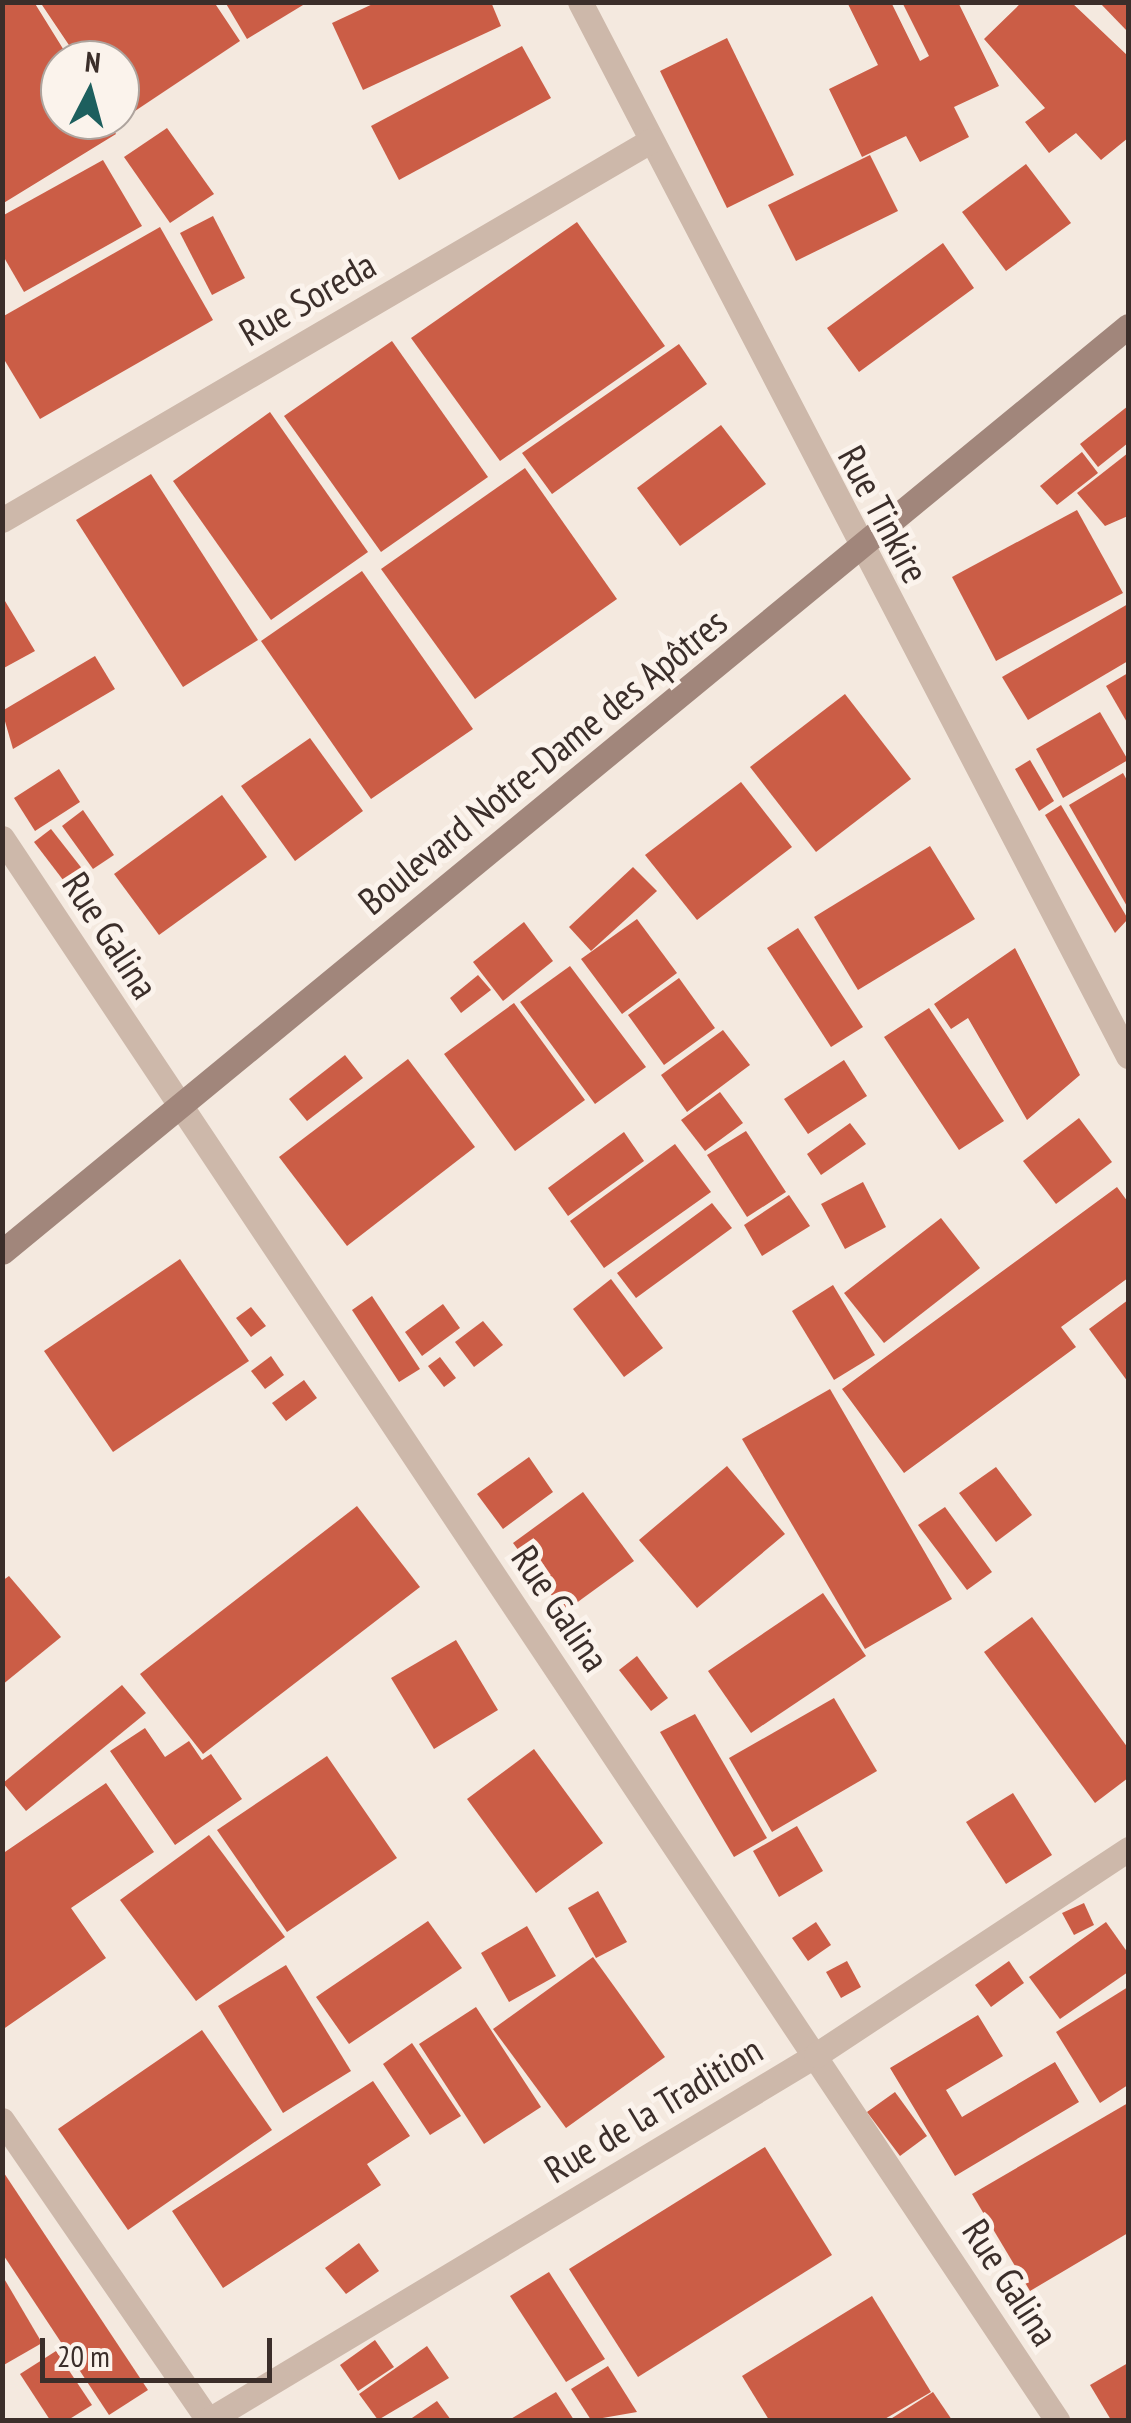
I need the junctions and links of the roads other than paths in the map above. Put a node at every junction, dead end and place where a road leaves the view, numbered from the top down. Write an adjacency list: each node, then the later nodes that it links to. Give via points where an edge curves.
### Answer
1 (580, 2): 2 (street, Rue Tinkire)
2 (650, 141): 4 (street, Rue Soreda); 5 (street, Rue Tinkire)
3 (1128, 326): 5 (street, Boulevard Notre-Dame des Apôtres)
4 (2, 520)
5 (860, 550): 7 (street, Rue Tinkire); 9 (street, Boulevard Notre-Dame des Apôtres)
6 (2, 838): 9 (street, Rue Galina)
7 (1120, 1018): 8 (street, Rue Tinkire)
8 (1128, 1056)
9 (179, 1106): 10 (street, Boulevard Notre-Dame des Apôtres); 12 (street, Rue Galina)
10 (2, 1252)
11 (1128, 1849): 12 (street, Rue de la Tradition)
12 (816, 2055): 14 (street, Rue de la Tradition); 15 (street, Rue Galina)
13 (2, 2120): 14 (street)
14 (208, 2420)
15 (1057, 2420)

